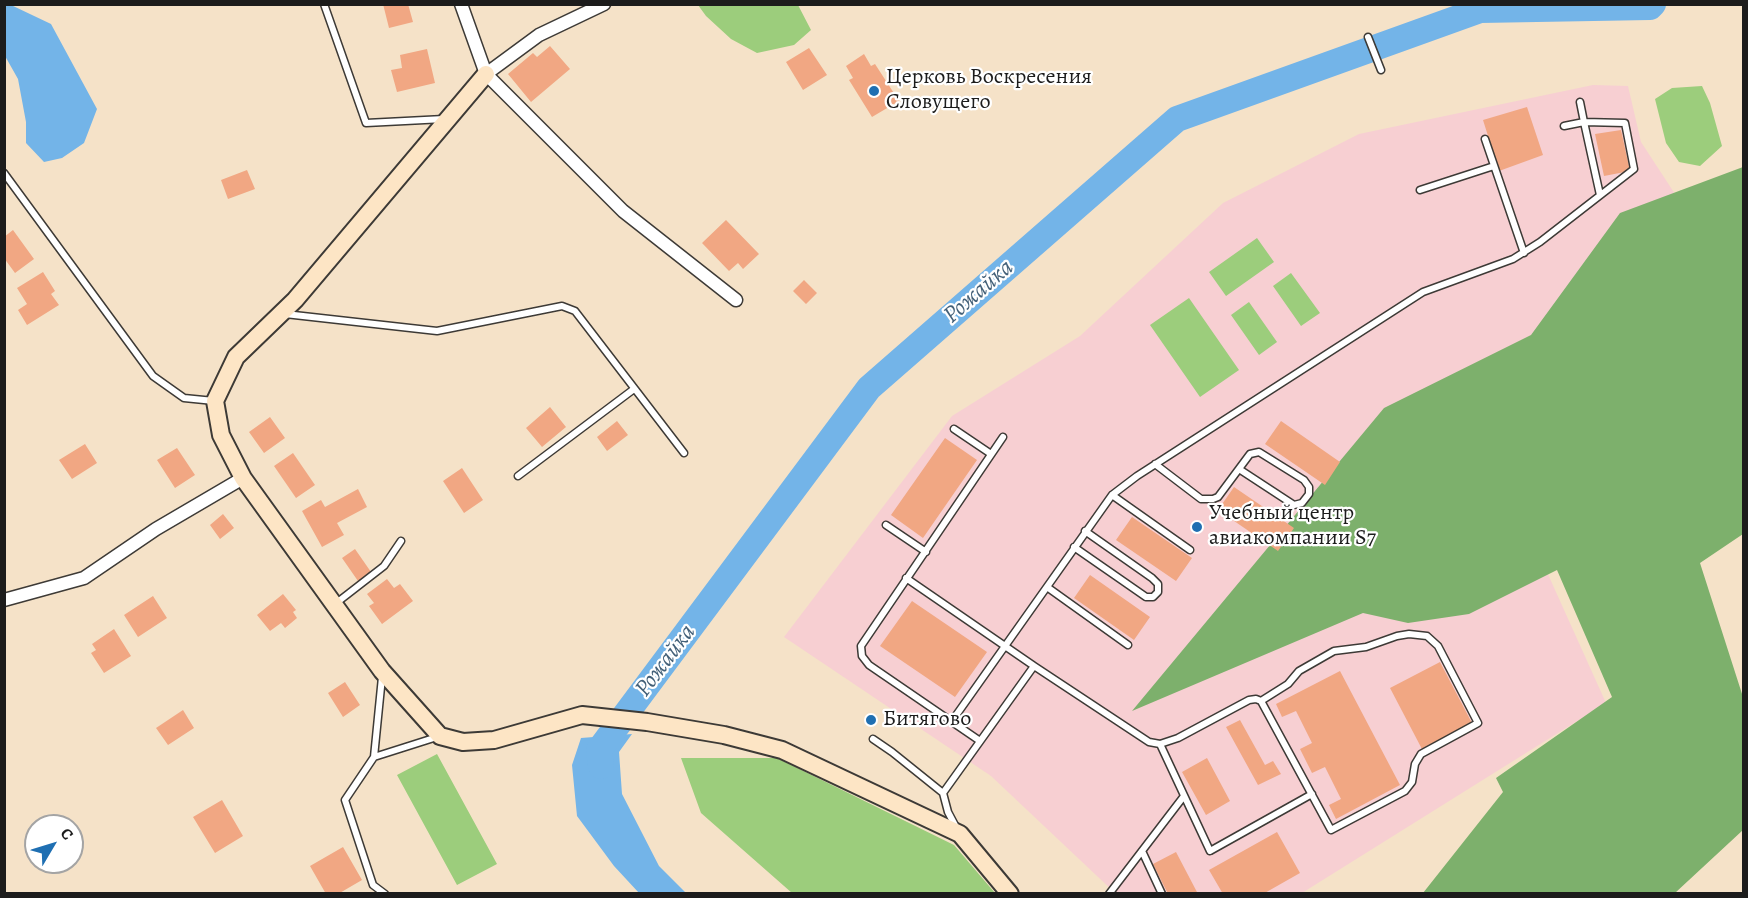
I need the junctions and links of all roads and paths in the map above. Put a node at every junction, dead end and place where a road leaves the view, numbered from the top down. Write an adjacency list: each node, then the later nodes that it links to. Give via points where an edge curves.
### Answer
1 (324, 4): 8 (lane, via 366,123)
2 (461, 4): 6 (street)
3 (604, 4): 6 (street, via 539,35)
4 (1368, 37): 5 (lane)
5 (1381, 70)
6 (486, 74): 8 (street); 17 (street, via 623,211)
7 (1580, 102): 9 (lane)
8 (447, 119): 18 (street)
9 (1584, 122): 10 (lane); 15 (lane); 15 (lane, via 1625,123 1634,169)
10 (1564, 126)
11 (1485, 139): 12 (lane)
12 (1494, 166): 14 (lane); 16 (lane)
13 (4, 173): 20 (lane, via 153,376 184,398)
14 (1420, 190)
15 (1600, 195): 16 (lane)
16 (1524, 253): 25 (lane, via 1423,292)
17 (736, 300)
18 (282, 313): 19 (lane, via 436,331 562,306 575,311); 20 (street, via 236,357)
19 (634, 389): 23 (lane); 27 (lane)
20 (215, 401): 28 (street, via 221,435)
21 (954, 429): 24 (lane)
22 (1003, 437): 24 (lane)
23 (684, 453)
24 (992, 454): 35 (lane)
25 (1155, 464): 26 (lane, via 1207,500 1218,497); 29 (lane)
26 (1239, 469): 26 (lane, via 1250,454 1264,454 1304,480 1309,494 1302,503 1294,505)
27 (518, 477)
28 (243, 478): 38 (street, via 156,529 84,578); 39 (street)
29 (1112, 495): 31 (lane); 34 (lane)
30 (886, 525): 35 (lane)
31 (1085, 531): 33 (lane); 33 (lane, via 1152,578 1158,592 1146,597)
32 (401, 541): 39 (lane, via 384,567)
33 (1074, 548): 37 (lane)
34 (1190, 550)
35 (926, 552): 36 (lane)
36 (906, 578): 41 (lane); 45 (lane, via 861,646 862,656)
37 (1047, 587): 40 (lane); 41 (lane)
38 (4, 600)
39 (334, 604): 43 (street)
40 (1128, 645)
41 (1006, 647): 42 (lane); 45 (lane)
42 (1034, 666): 48 (lane); 49 (lane, via 1149,742)
43 (382, 671): 46 (street); 50 (lane)
44 (1261, 701): 49 (lane, via 1249,700); 52 (lane); 52 (lane, via 1288,684 1299,671 1334,651 1366,647 1409,634 1427,636 1438,646 1478,723 1421,754 1405,791 1332,830)
45 (952, 721): 48 (lane)
46 (440, 736): 50 (lane); 54 (street, via 463,742 494,740 582,715 724,735 782,750)
47 (873, 739): 51 (lane)
48 (980, 741): 51 (lane)
49 (1160, 744): 53 (lane)
50 (374, 757): 56 (lane, via 345,800 374,885)
51 (943, 793): 54 (lane)
52 (1312, 794): 53 (lane, via 1210,851)
53 (1184, 796): 55 (lane)
54 (960, 834): 57 (street)
55 (1142, 851): 58 (lane); 59 (lane)
56 (385, 894)
57 (1010, 894)
58 (1109, 894)
59 (1162, 894)

